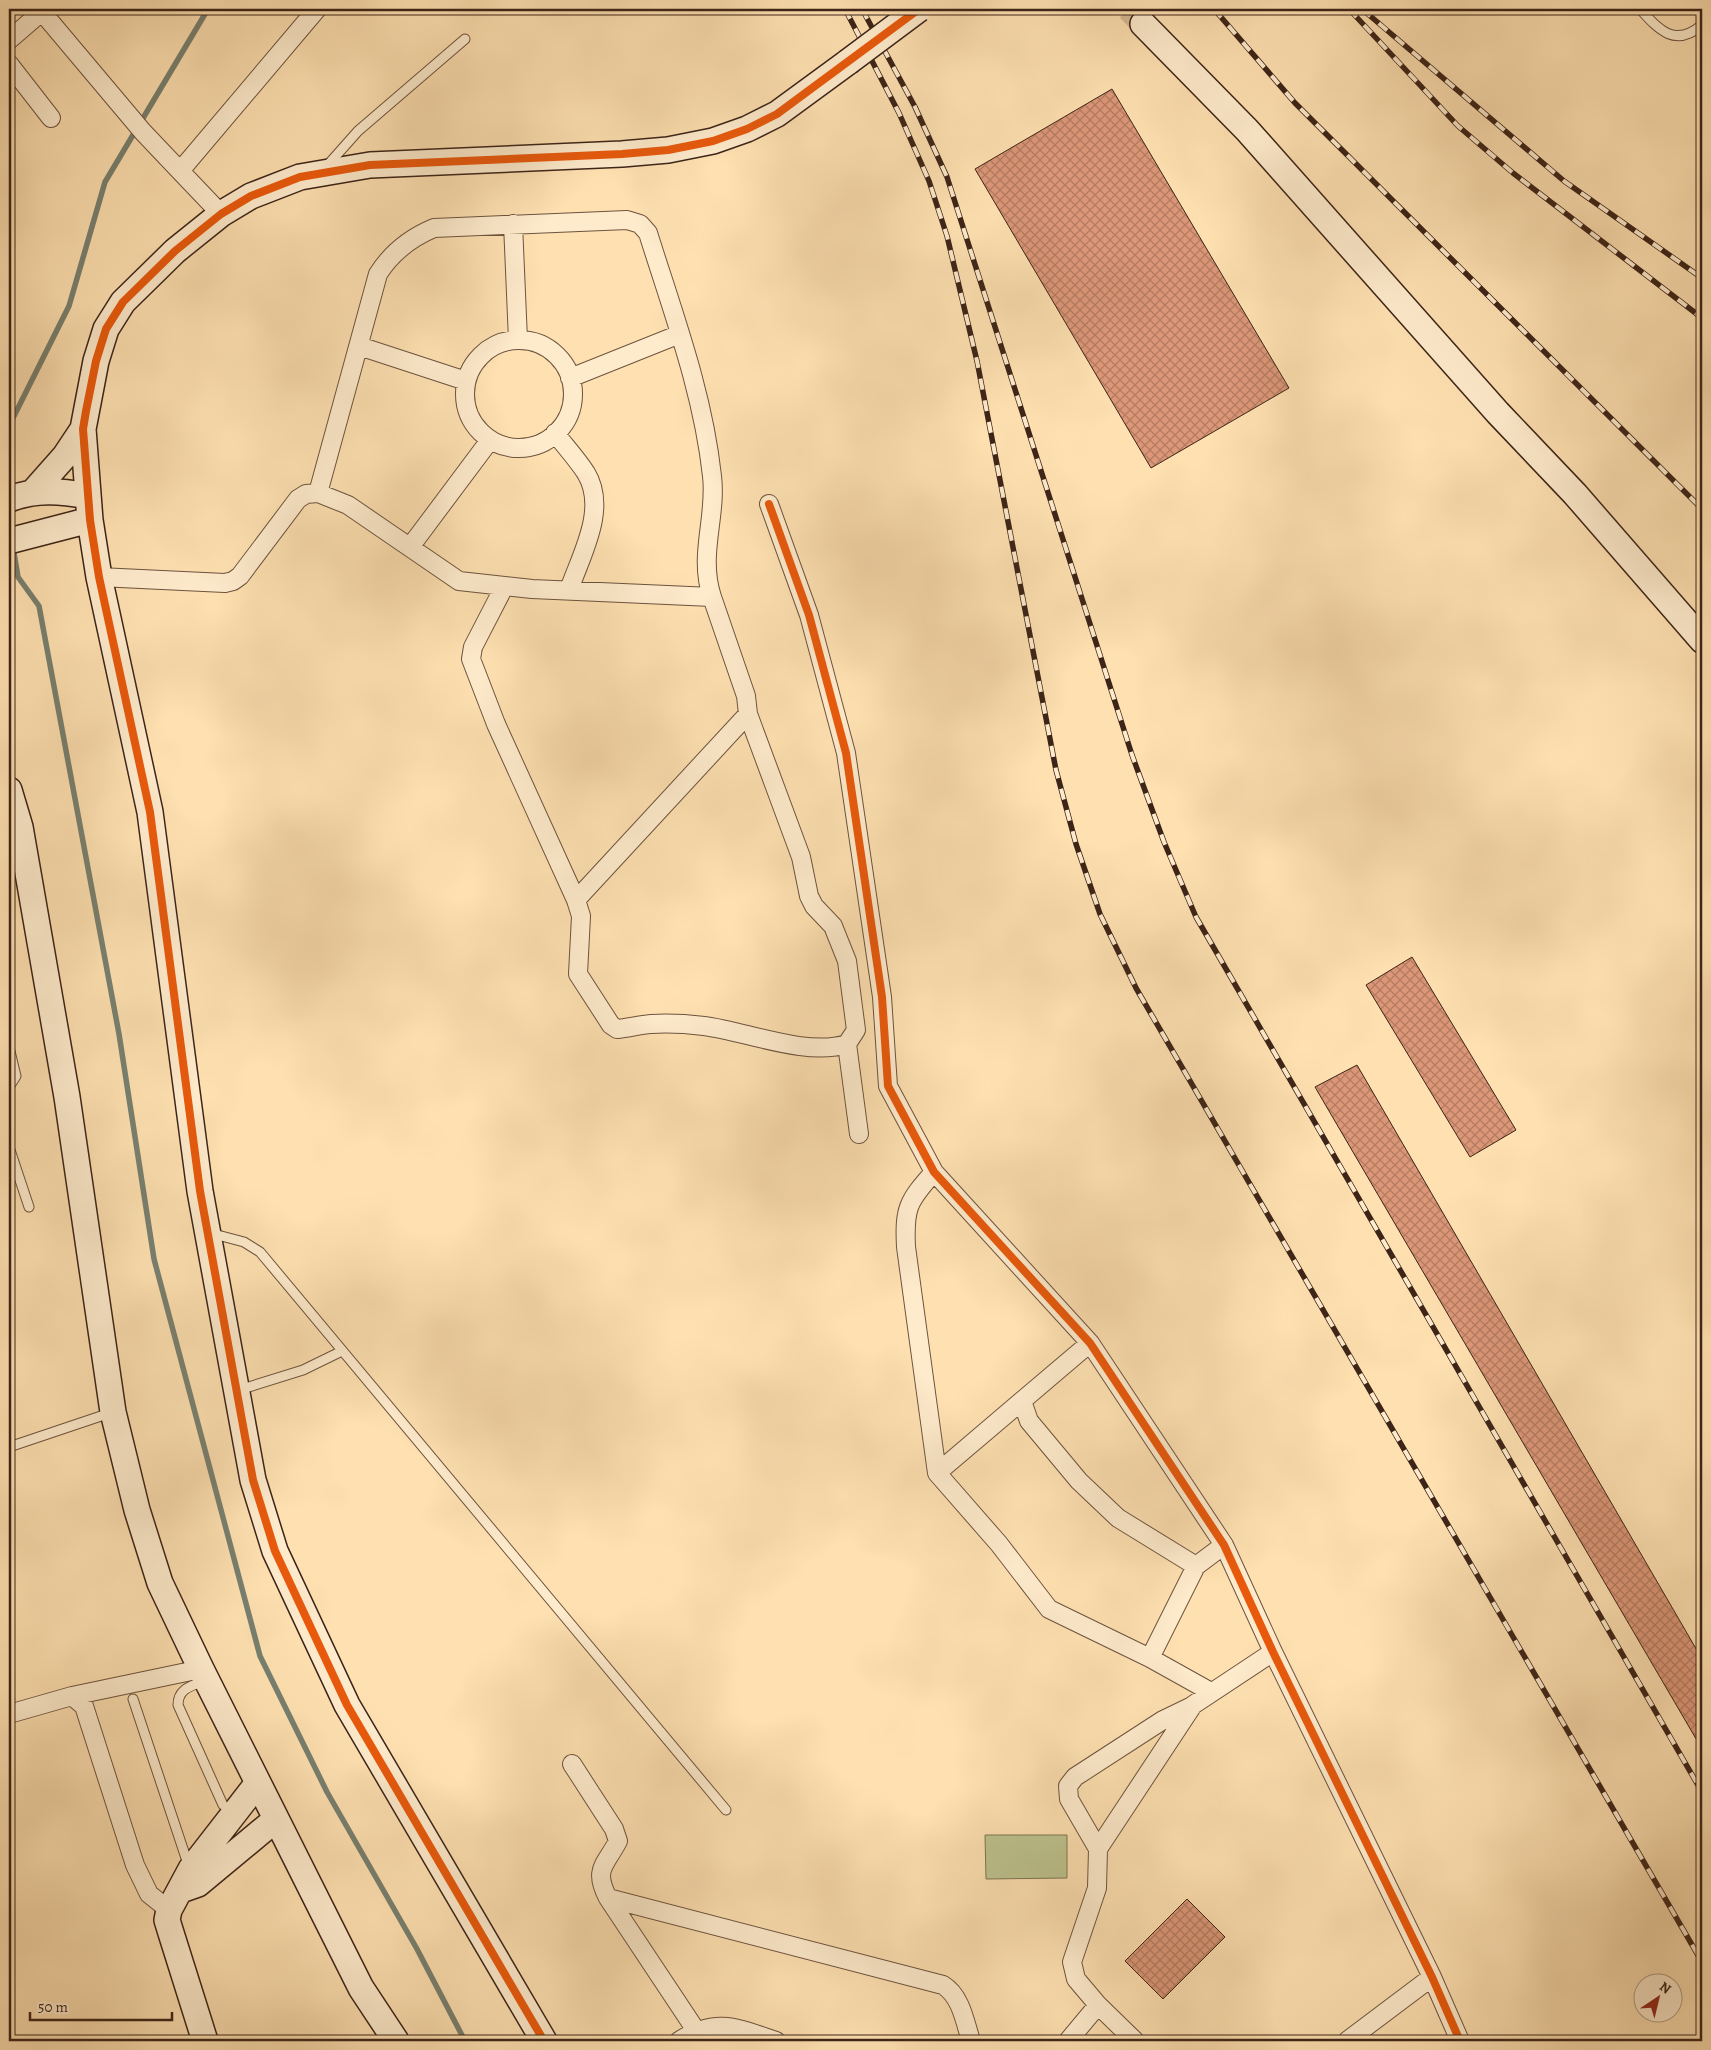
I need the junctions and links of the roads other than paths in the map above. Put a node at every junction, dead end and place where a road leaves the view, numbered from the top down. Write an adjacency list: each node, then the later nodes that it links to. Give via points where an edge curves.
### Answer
1 (317, 9): 11 (street)
2 (919, 9): 12 (street, bridge, via 777,114 713,141 668,150 370,165)
3 (1640, 9): 6 (lane, via 1669,36 1682,36)
4 (44, 10): 8 (street); 11 (street, via 109,92)
5 (1143, 24): 34 (street, via 1253,137)
6 (1702, 25)
7 (465, 39): 12 (lane, via 358,131)
8 (9, 40)
9 (9, 64): 10 (street)
10 (51, 118)
11 (180, 171): 13 (street)
12 (321, 172): 13 (street, via 276,185)
13 (221, 214): 20 (street, via 146,277 106,329 96,361)
14 (513, 224): 15 (street, via 627,220 640,224 648,233); 16 (street); 17 (street, via 434,228 402,245 378,274)
15 (680, 334): 18 (street); 33 (street, via 699,396 712,477 706,544 708,585)
16 (518, 340): 18 (street, via 535,343 551,351 563,363); 19 (street, via 501,343 485,352 474,364)
17 (359, 346): 19 (street); 23 (street)
18 (570, 378): 21 (street, via 572,405)
19 (466, 381): 22 (street, via 465,394 472,420)
20 (83, 429): 24 (street, via 51,472); 25 (street)
21 (555, 433): 22 (street, via 538,444 526,447 502,445); 32 (street, via 586,474 595,504)
22 (490, 440): 29 (street)
23 (318, 493): 29 (street, via 348,504); 30 (street, via 298,499 233,581)
24 (22, 494): 25 (street, via 60,491)
25 (88, 496): 27 (street)
26 (769, 504): 43 (street, via 809,615 846,753 882,996 888,1086)
27 (90, 520): 28 (street); 30 (street)
28 (9, 541)
29 (410, 547): 31 (street, via 458,580)
30 (99, 577): 45 (street, via 150,812)
31 (504, 587): 32 (street); 37 (street, via 473,647 471,659 496,724)
32 (569, 590): 33 (street)
33 (712, 597): 35 (street, via 746,696)
34 (1702, 640)
35 (748, 714): 37 (street); 38 (street, via 801,857 809,896 833,926 847,961 856,1030)
36 (9, 790): 50 (street, via 22,836 64,1078)
37 (576, 900): 38 (street, via 582,916 578,974 611,1025 617,1029 651,1024 706,1026 802,1045 839,1047)
38 (847, 1044): 41 (street)
39 (9, 1047): 40 (lane, via 16,1076)
40 (9, 1088)
41 (858, 1134)
42 (9, 1147): 44 (lane)
43 (934, 1172): 46 (street); 52 (street, via 912,1197 905,1219 906,1247)
44 (29, 1207)
45 (208, 1232): 47 (lane, via 244,1242 260,1252); 48 (street)
46 (1090, 1343): 49 (street); 53 (street)
47 (342, 1351): 48 (lane, via 303,1370); 66 (lane)
48 (236, 1391): 76 (street, via 253,1480 275,1551 299,1604 348,1705)
49 (1022, 1401): 52 (street); 54 (street, via 1029,1421 1079,1481 1118,1518)
50 (113, 1412): 51 (lane); 57 (street, via 137,1510 160,1583)
51 (9, 1447)
52 (937, 1473): 56 (street, via 1050,1609)
53 (1224, 1545): 54 (street); 55 (street)
54 (1196, 1566): 56 (street)
55 (1274, 1652): 58 (street); 71 (street)
56 (1150, 1658): 58 (street)
57 (203, 1675): 59 (street); 64 (street); 65 (lane, via 182,1691 178,1705)
58 (1211, 1692): 61 (street)
59 (72, 1696): 62 (street); 69 (street, via 84,1706 135,1865 149,1894)
60 (133, 1698): 69 (lane)
61 (1193, 1705): 68 (street); 68 (street, via 1163,1720 1075,1777 1068,1786 1069,1799)
62 (9, 1714)
63 (572, 1764): 70 (street, via 614,1829 618,1841 600,1874 600,1883)
64 (257, 1784): 67 (street); 69 (street)
65 (223, 1805)
66 (726, 1810)
67 (275, 1820): 69 (street, via 198,1884); 75 (street, via 361,1988)
68 (1098, 1849): 72 (street, via 1097,1888 1072,1962 1076,1979)
69 (180, 1890): 74 (street, via 167,1920)
70 (608, 1898): 73 (street); 79 (street, via 943,1985 952,1990 958,2002)
71 (1432, 1977): 82 (street); 83 (street)
72 (1098, 2006): 80 (street); 81 (street)
73 (699, 2036): 77 (street); 78 (street, via 725,2026)
74 (205, 2041)
75 (396, 2041)
76 (544, 2041)
77 (678, 2041)
78 (776, 2041)
79 (971, 2041)
80 (1068, 2041)
81 (1135, 2041)
82 (1347, 2041)
83 (1460, 2041)

